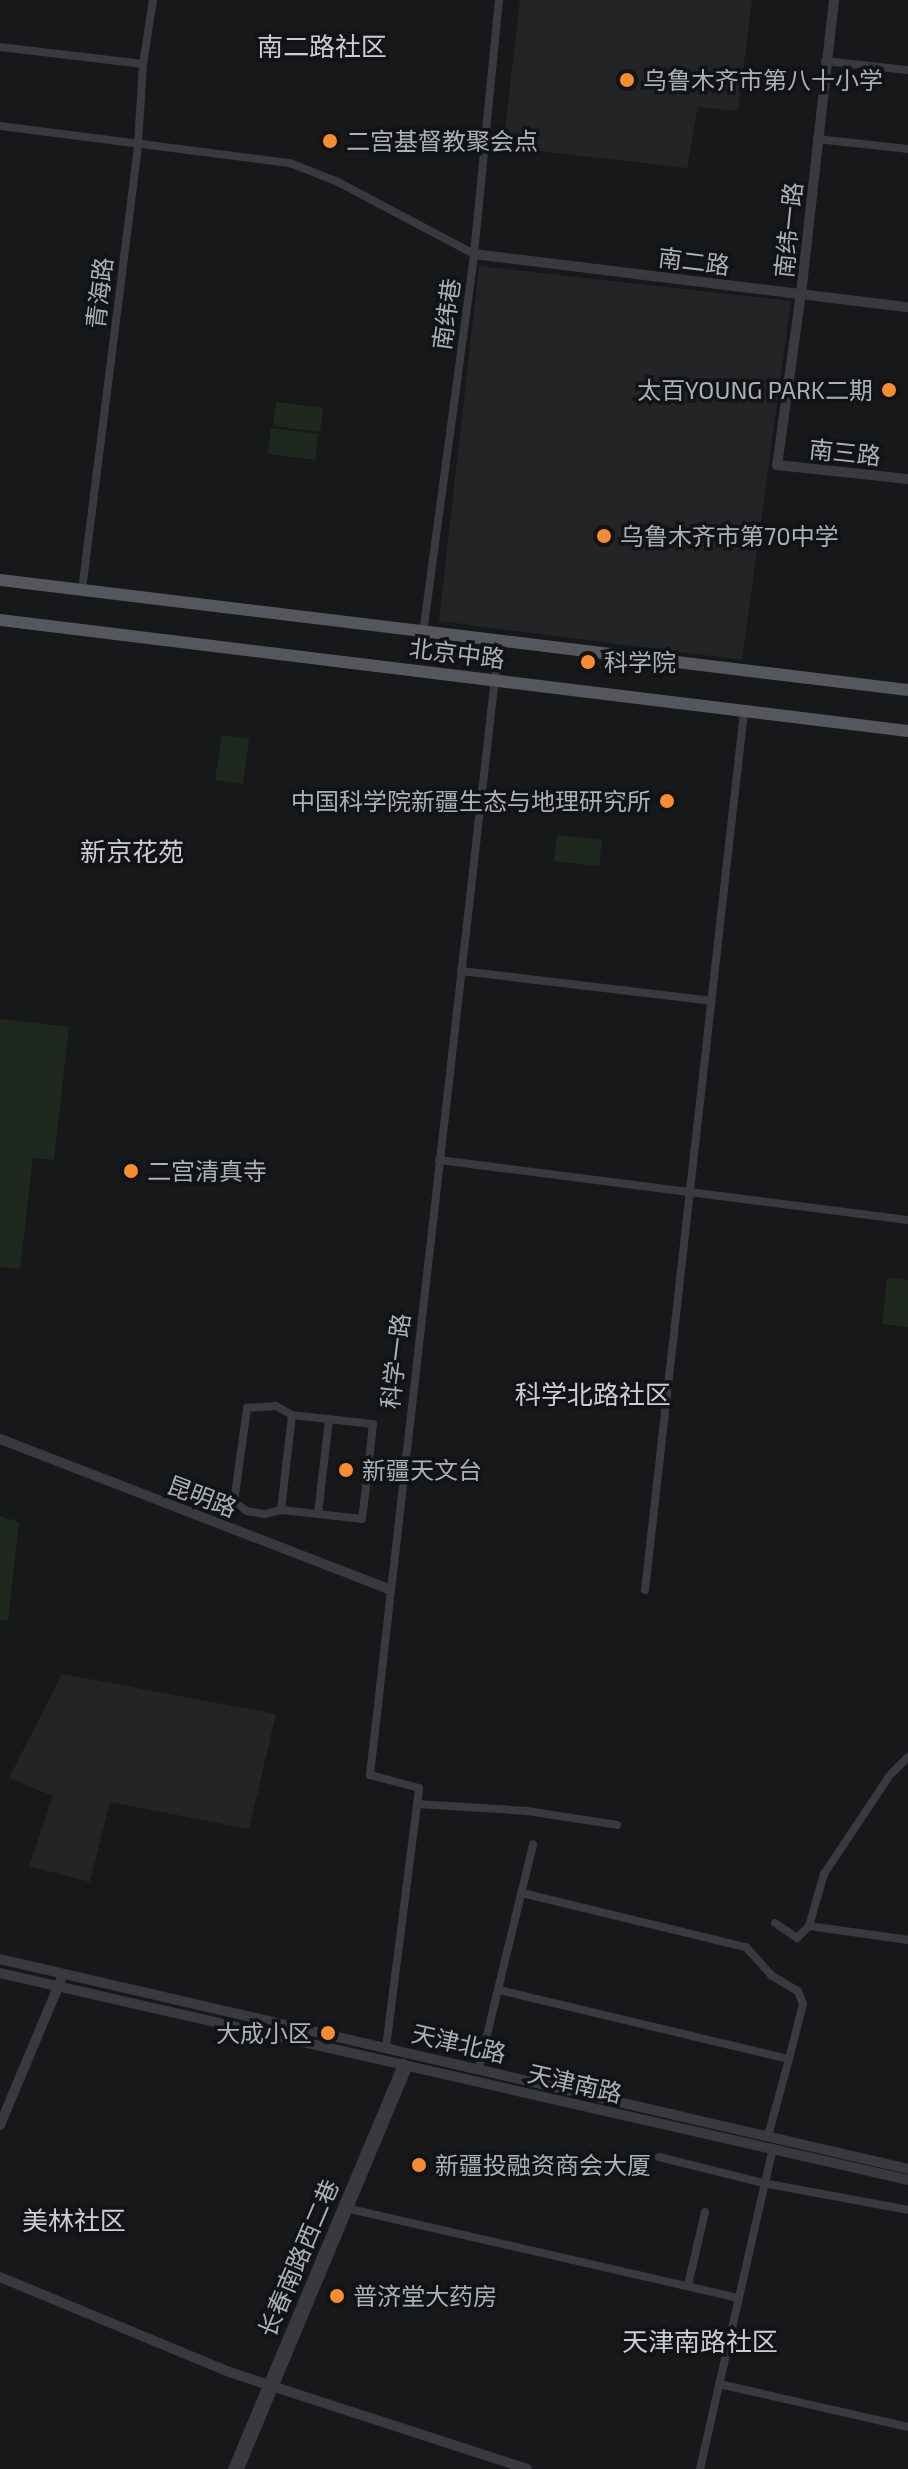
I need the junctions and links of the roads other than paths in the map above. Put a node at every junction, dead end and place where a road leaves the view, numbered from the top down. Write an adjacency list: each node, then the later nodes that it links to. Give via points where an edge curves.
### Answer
1 (153, 0): 6 (street, 青海路)
2 (499, 0): 12 (street, 南纬巷)
3 (834, 0): 5 (street, 南纬一路)
4 (0, 47): 6 (street)
5 (825, 61): 7 (street); 9 (street, 南纬一路)
6 (143, 64): 10 (street, 青海路)
7 (908, 70)
8 (0, 126): 10 (street)
9 (817, 139): 11 (street); 13 (street, 南纬一路)
10 (138, 144): 12 (street, via 312,170); 18 (street, 青海路)
11 (908, 149)
12 (474, 254): 13 (street, 南二路); 20 (street, 南纬巷)
13 (801, 293): 14 (street, 南二路); 15 (street, 南纬一路)
14 (908, 307)
15 (777, 465): 16 (street, 南三路)
16 (908, 479)
17 (0, 580): 18 (main road, 北京中路)
18 (82, 590): 20 (main road, 北京中路)
19 (0, 620): 22 (main road, 北京中路)
20 (423, 633): 21 (main road, 北京中路)
21 (499, 642): 22 (street, 科学一路); 23 (main road, 北京中路)
22 (495, 680): 24 (main road, 北京中路); 26 (street, 科学一路)
23 (908, 690)
24 (744, 711): 25 (main road, 北京中路); 27 (street)
25 (908, 731)
26 (461, 971): 27 (street); 28 (street, 科学一路)
27 (711, 1001): 29 (street)
28 (439, 1160): 29 (street); 35 (street, 科学一路)
29 (689, 1194): 30 (street); 39 (street)
30 (908, 1220)
31 (292, 1415): 32 (street); 36 (street); 36 (street, via 276,1406 247,1408 234,1502 247,1511)
32 (329, 1419): 34 (street, via 373,1424); 37 (street)
33 (0, 1439): 38 (street, 昆明路)
34 (368, 1470): 35 (street); 37 (street, via 362,1519)
35 (402, 1473): 38 (street, 科学一路)
36 (281, 1510): 37 (street)
37 (318, 1514)
38 (389, 1589): 41 (street, 科学一路, via 370,1775 419,1788)
39 (645, 1590)
40 (908, 1757): 46 (street, via 890,1775 824,1874)
41 (417, 1804): 42 (street, via 527,1811); 55 (street)
42 (617, 1825)
43 (533, 1844): 44 (street)
44 (522, 1893): 52 (street); 56 (street, via 746,1947 771,1975 798,1991 803,2004)
45 (775, 1923): 46 (street, via 797,1938)
46 (809, 1926): 47 (street)
47 (908, 1940)
48 (0, 1959): 50 (street, 天津北路)
49 (0, 1973): 51 (street, 天津南路)
50 (63, 1973): 51 (street); 53 (street, 天津北路)
51 (59, 1986): 54 (street, 天津南路); 61 (street)
52 (499, 1990): 56 (street); 58 (street)
53 (266, 2019): 54 (street); 55 (street, 天津北路)
54 (264, 2032): 57 (street, 天津南路)
55 (386, 2047): 58 (street, 天津北路)
56 (789, 2059): 62 (street)
57 (406, 2064): 60 (street, 天津南路); 68 (street, 长春南路西二巷); 75 (street, 长春南路西二巷)
58 (479, 2068): 59 (street, 天津北路)
59 (509, 2075): 60 (street); 62 (street, 天津北路)
60 (507, 2088): 63 (street, 天津南路)
61 (0, 2125)
62 (768, 2136): 65 (street, 天津北路)
63 (773, 2148): 66 (street, 天津南路); 67 (street)
64 (659, 2157): 67 (street)
65 (908, 2169)
66 (908, 2180)
67 (763, 2183): 69 (street); 73 (street)
68 (350, 2209): 72 (street); 75 (street, 长春南路西二巷)
69 (908, 2210)
70 (705, 2212): 72 (street)
71 (0, 2277): 75 (street)
72 (688, 2285): 73 (street)
73 (739, 2298): 74 (street)
74 (719, 2384): 76 (street); 80 (street)
75 (271, 2386): 77 (street, 长春南路西二巷); 78 (street, 长春南路西二巷); 79 (street)
76 (908, 2427)
77 (232, 2469)
78 (240, 2469)
79 (527, 2469)
80 (700, 2469)

